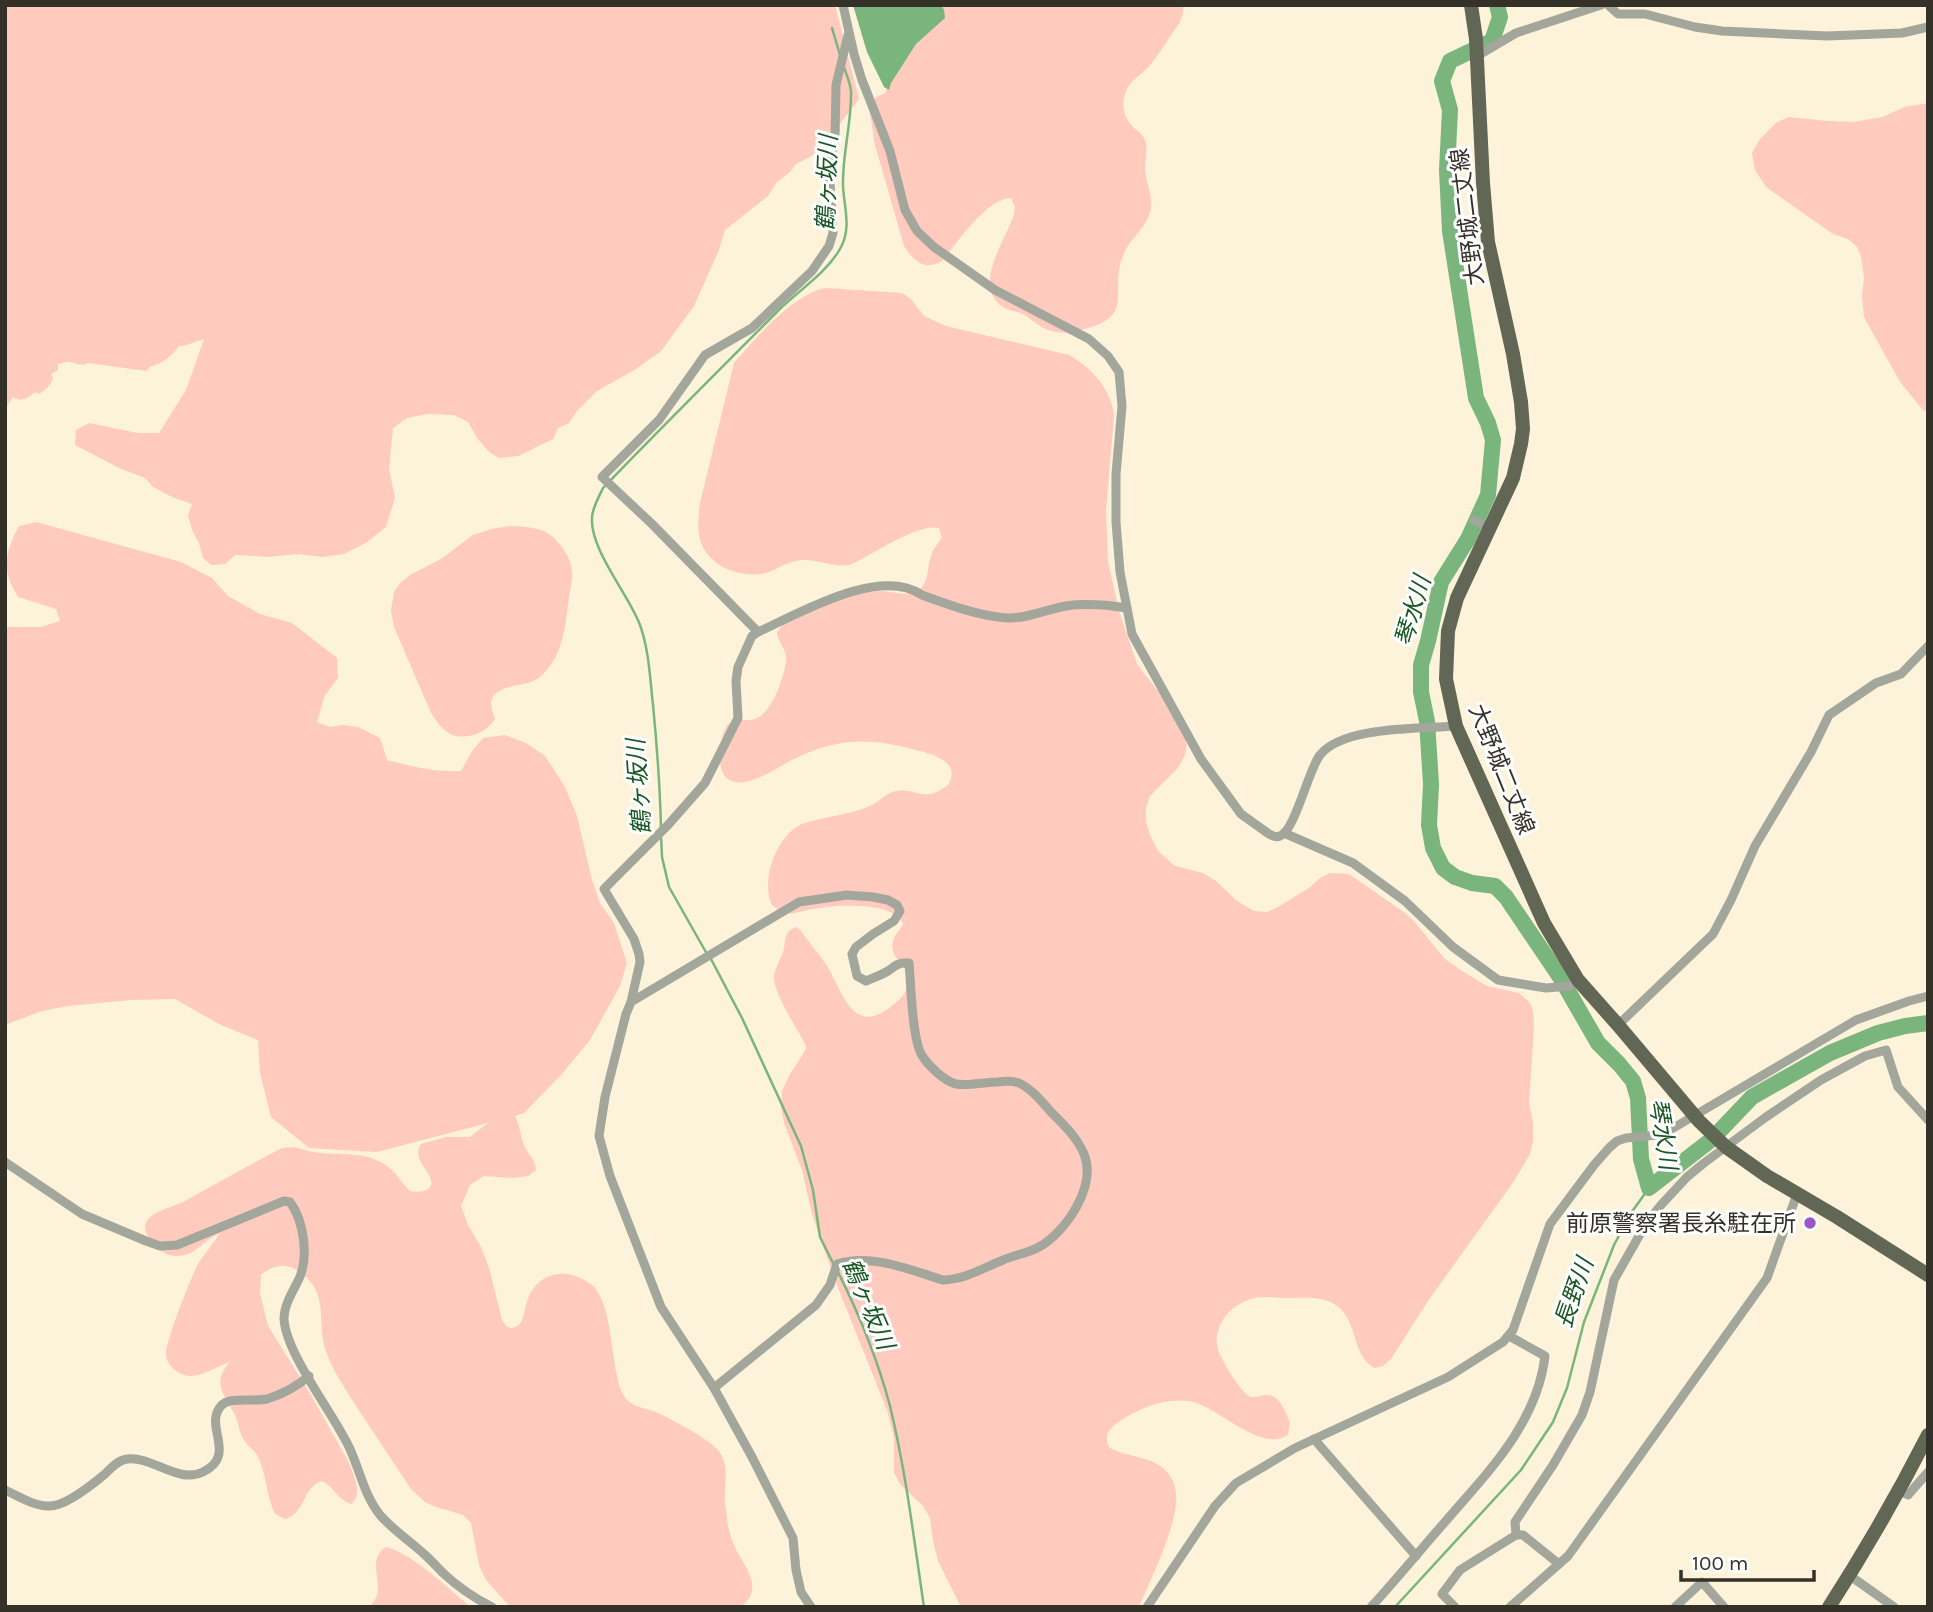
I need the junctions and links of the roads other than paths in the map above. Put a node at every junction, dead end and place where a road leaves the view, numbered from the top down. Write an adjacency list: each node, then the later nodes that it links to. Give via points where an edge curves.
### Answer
1 (843, 5): 6 (street)
2 (1471, 5): 7 (main road, 大野城二丈線)
3 (1601, 5): 7 (street, via 1516,33)
4 (1608, 5): 5 (street, via 1618,14 1645,14 1722,31 1827,36 1902,33)
5 (1928, 27)
6 (849, 30): 8 (street, via 905,209 917,231 995,290 1089,339 1119,372 1122,406 1116,522); 9 (street, via 836,85 829,246 812,271 752,328 705,355 659,421 602,477)
7 (1476, 56): 11 (main road, 大野城二丈線, via 1488,242 1513,354 1523,429 1513,478 1482,524 1448,631 1446,679)
8 (1126, 608): 9 (street, via 1066,606 1009,618 885,586 839,595); 12 (street, via 1132,634 1201,759 1249,821 1275,837)
9 (758, 632): 15 (street, via 738,667 738,718 705,783 604,889 639,954)
10 (1928, 646): 16 (street, via 1901,674 1876,683 1829,715 1755,846 1713,934)
11 (1456, 726): 12 (street, via 1365,733 1328,747 1319,756); 13 (main road, 大野城二丈線)
12 (1284, 833): 13 (street, via 1353,863 1405,901 1453,947 1499,979 1546,988)
13 (1574, 983): 16 (main road, 大野城二丈線)
14 (1928, 996): 17 (street, via 1856,1020)
15 (631, 1002): 25 (street, via 599,1136 661,1307); 25 (street, via 799,902 846,895 888,900 900,911 894,921 856,947 852,954 857,976 866,981 892,966 909,963 915,1030 923,1058 955,1084 1018,1083 1071,1132 1087,1167 1086,1183 1073,1214 1052,1239 1036,1249 952,1280 881,1262 837,1264 816,1305)
16 (1618, 1025): 17 (main road, 大野城二丈線)
17 (1697, 1119): 19 (main road, 大野城二丈線); 23 (street, via 1657,1135 1617,1141 1609,1148 1550,1224)
18 (1928, 1119): 19 (street, via 1898,1087 1883,1049 1822,1080)
19 (1725, 1146): 21 (main road); 31 (street, via 1661,1205 1623,1263 1614,1280 1582,1415 1515,1522)
20 (5, 1162): 24 (street, via 82,1214 160,1245 177,1245 290,1202 299,1220 304,1258 285,1322)
21 (1797, 1194): 22 (main road); 33 (street, via 1767,1278)
22 (1928, 1275)
23 (1509, 1336): 27 (street, via 1439,1382); 32 (street, via 1545,1356 1538,1390 1501,1457)
24 (309, 1376): 29 (street, via 264,1400 222,1404 215,1423 220,1453 201,1473 171,1472 128,1459 51,1507); 35 (street, via 348,1444 364,1489 380,1514 448,1577)
25 (714, 1388): 36 (street, via 793,1538 801,1592)
26 (1928, 1435): 30 (main road)
27 (1314, 1439): 32 (street); 37 (street, via 1228,1491)
28 (1928, 1472): 30 (street, via 1908,1495)
29 (5, 1490)
30 (1899, 1491): 34 (main road)
31 (1516, 1535): 33 (street, via 1523,1535); 39 (street, via 1460,1570 1443,1594)
32 (1416, 1556): 38 (street)
33 (1559, 1564): 40 (street)
34 (1849, 1575): 43 (main road); 44 (street)
35 (492, 1607)
36 (811, 1607)
37 (1147, 1607)
38 (1371, 1607)
39 (1455, 1607)
40 (1510, 1607)
41 (1675, 1607): 42 (street, via 1702,1582)
42 (1724, 1607)
43 (1829, 1607)
44 (1894, 1607)

